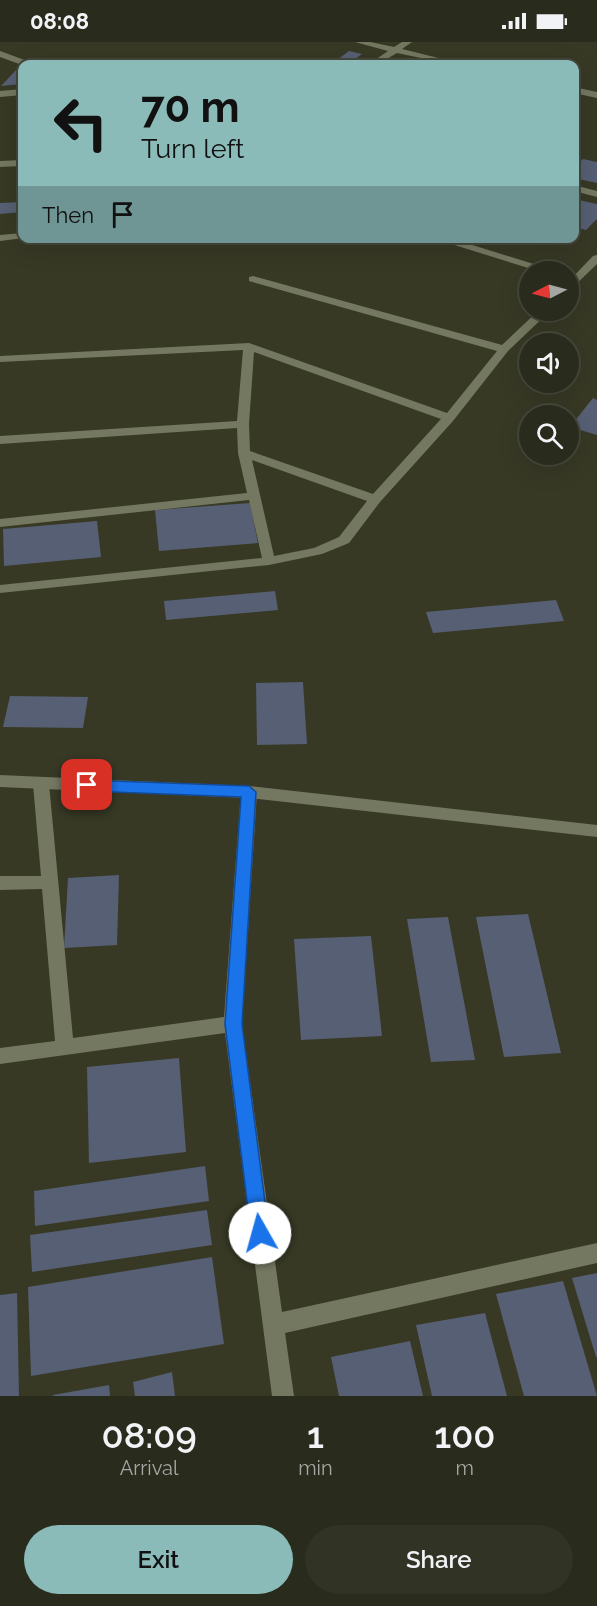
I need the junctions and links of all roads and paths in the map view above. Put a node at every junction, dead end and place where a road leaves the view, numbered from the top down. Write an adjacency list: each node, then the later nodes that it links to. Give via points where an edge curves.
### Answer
1 (358, 42): 3 (street)
2 (408, 42): 3 (street)
3 (397, 51): 5 (street); 6 (street)
4 (0, 54): 7 (street)
5 (380, 60)
6 (440, 60)
7 (18, 61)
8 (579, 91): 11 (street)
9 (18, 92): 10 (street)
10 (0, 94)
11 (597, 95)
12 (18, 163): 13 (street)
13 (0, 164)
14 (579, 189): 15 (street)
15 (597, 194)
16 (18, 236): 17 (street)
17 (0, 238)
18 (454, 243): 20 (street)
19 (597, 258): 21 (street)
20 (519, 262)
21 (579, 272)
22 (253, 279): 25 (street)
23 (534, 321): 25 (street)
24 (249, 346): 26 (street); 27 (street); 28 (street)
25 (504, 349): 27 (street)
26 (0, 359)
27 (449, 418): 32 (street)
28 (243, 424): 29 (street); 30 (street)
29 (0, 440)
30 (244, 453): 31 (street); 32 (street)
31 (254, 496): 33 (street); 34 (street)
32 (375, 499): 34 (street, via 344,540 316,551)
33 (0, 523)
34 (269, 561): 35 (street)
35 (0, 589)
36 (0, 781): 37 (street)
37 (41, 784): 38 (street); 40 (street)
38 (249, 792): 39 (street); 42 (street)
39 (597, 831)
40 (50, 882): 41 (street); 43 (street)
41 (0, 884)
42 (233, 1024): 43 (street); 46 (street)
43 (64, 1046): 44 (street)
44 (0, 1056)
45 (597, 1253): 46 (street)
46 (272, 1325): 47 (street)
47 (283, 1396)

